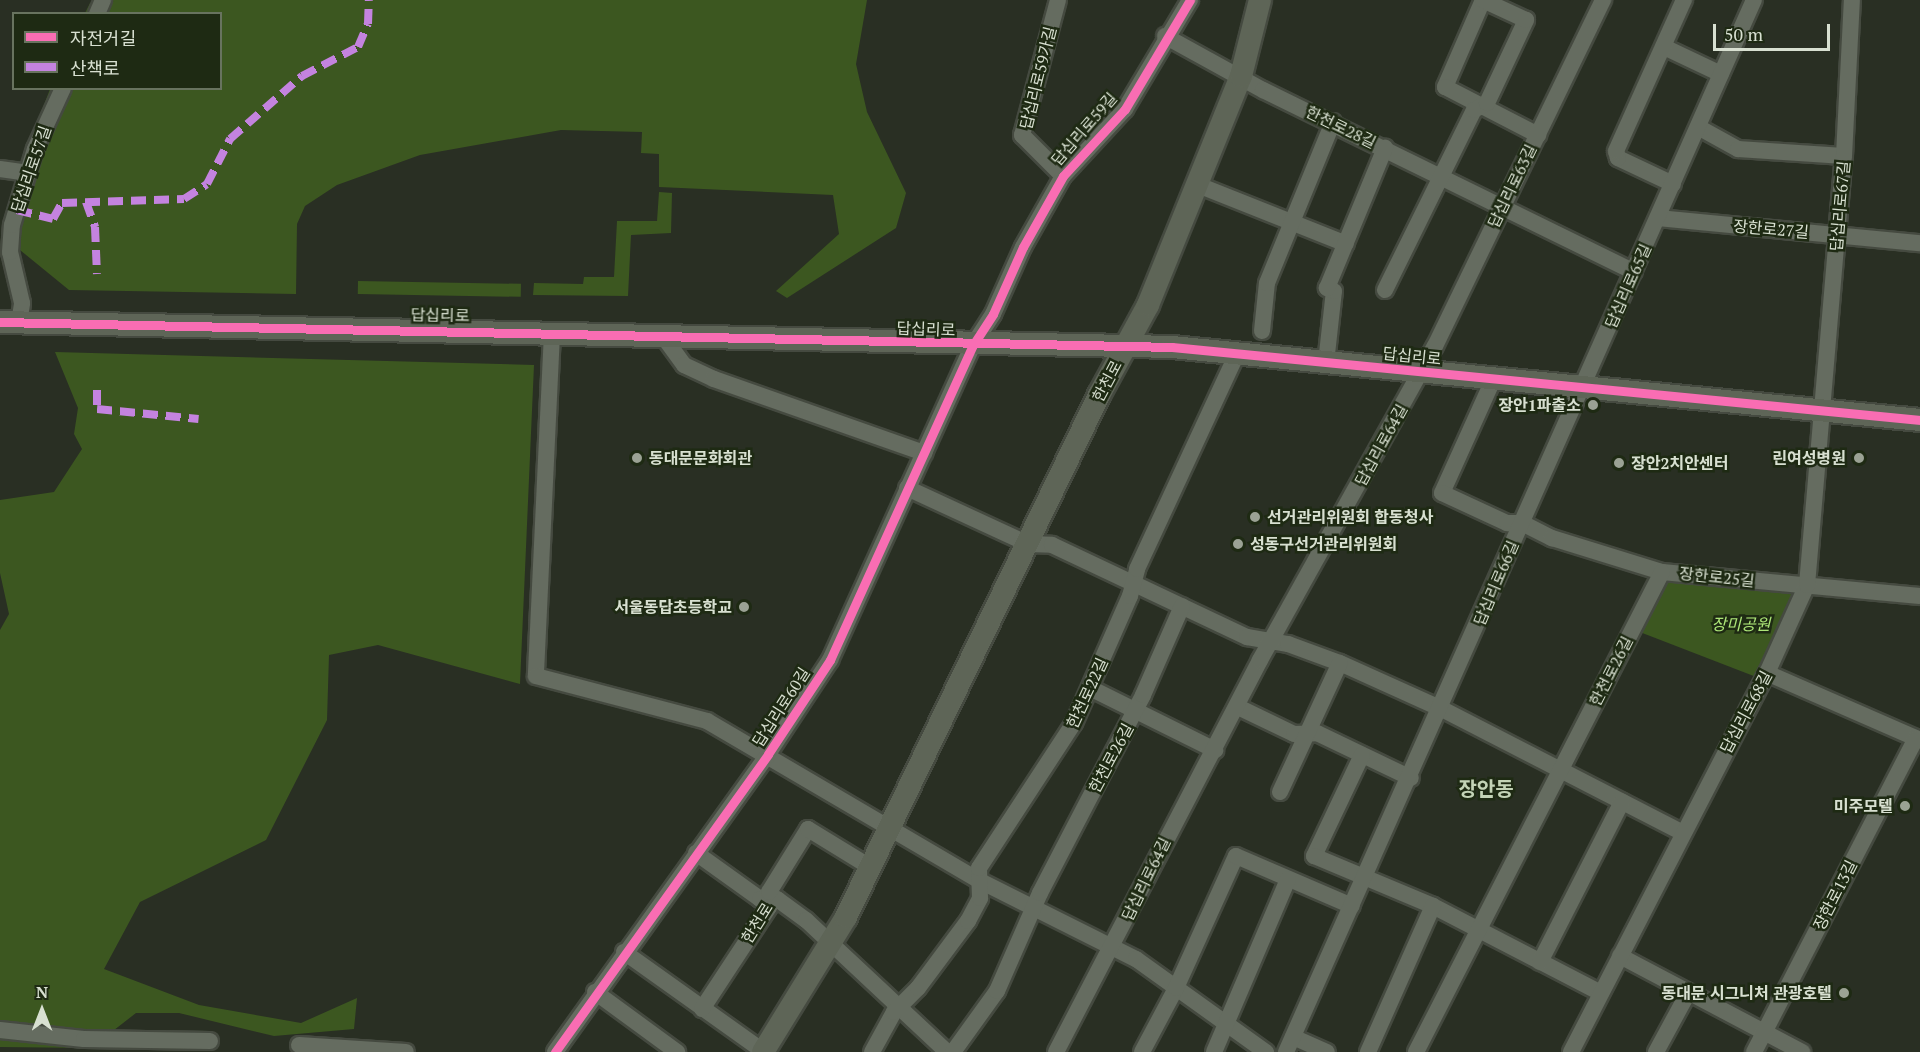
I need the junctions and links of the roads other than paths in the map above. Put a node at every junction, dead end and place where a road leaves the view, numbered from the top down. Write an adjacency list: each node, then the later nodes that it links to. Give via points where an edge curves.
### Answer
1 (1058, 0): 22 (street, 답십리로59가길, via 1022,135)
2 (1190, 0): 9 (street, 답십리로59길)
3 (1260, 0): 12 (main road, 한천로)
4 (1483, 0): 14 (street, via 1445,87); 14 (street, via 1526,20 1487,103)
5 (1603, 0): 17 (street, 답십리로63길)
6 (1684, 0): 10 (street)
7 (1754, 0): 11 (street, 답십리로65길)
8 (1852, 0): 19 (street, 답십리로67길)
9 (1165, 36): 12 (street, 한천로28길); 22 (street, 답십리로59길, via 1125,109)
10 (1664, 47): 11 (street); 24 (street, via 1616,151 1618,158)
11 (1721, 74): 16 (street, 답십리로65길)
12 (1241, 76): 15 (street, 한천로28길); 25 (main road, 한천로)
13 (62, 90): 21 (street, 답십리로57길)
14 (1481, 106): 17 (street); 23 (street, via 1474,110)
15 (1333, 122): 18 (street, 한천로28길); 28 (street)
16 (1698, 127): 19 (street, via 1738,149); 24 (street, 답십리로65길)
17 (1538, 135): 26 (street, 답십리로63길)
18 (1385, 148): 23 (street, 한천로28길); 31 (street)
19 (1844, 156): 29 (street, 답십리로67길)
20 (0, 169): 21 (street)
21 (27, 173): 32 (street, 답십리로57길)
22 (1063, 176): 39 (street, 답십리로59길, via 1023,247 993,314)
23 (1442, 177): 26 (street, 한천로28길); 34 (street)
24 (1673, 184): 27 (street, 답십리로65길)
25 (1198, 185): 28 (street); 40 (main road, 한천로, via 1148,305)
26 (1501, 208): 33 (street, 한천로28길); 43 (street, 답십리로63길)
27 (1658, 218): 29 (street, 장한로27길); 33 (street, 답십리로65길)
28 (1291, 223): 31 (street); 36 (street, via 1267,283)
29 (1837, 235): 30 (street, 장한로27길); 46 (street, 답십리로67길)
30 (1920, 243)
31 (1346, 244): 42 (street, via 1327,288 1334,291)
32 (5, 252): 35 (street, 답십리로57길, via 22,303)
33 (1634, 272): 45 (street, 답십리로65길)
34 (1385, 290)
35 (9, 322): 37 (main road, 답십리로)
36 (1262, 331)
37 (552, 333): 38 (main road, 답십리로); 67 (street, via 536,676 708,721)
38 (663, 336): 39 (main road, 답십리로); 48 (street, via 684,365 714,379)
39 (973, 345): 40 (main road, 답십리로); 48 (street, 답십리로60길)
40 (1125, 347): 41 (main road, 답십리로); 51 (main road, 한천로)
41 (1237, 354): 42 (main road, 답십리로); 53 (street, 한천로22길)
42 (1326, 363): 43 (main road, 답십리로)
43 (1421, 372): 44 (main road, 답십리로); 57 (street, 답십리로64길)
44 (1493, 380): 45 (main road, 답십리로); 50 (street, via 1442,494 1507,523)
45 (1583, 388): 46 (main road, 답십리로); 50 (street, 답십리로66길)
46 (1822, 411): 47 (main road, 답십리로); 54 (street, 답십리로68길)
47 (1920, 420)
48 (924, 453): 49 (street, 답십리로60길)
49 (907, 488): 51 (street); 67 (street, 답십리로60길, via 830,660)
50 (1522, 523): 52 (street, 장한로25길, via 1552,538); 63 (street, 답십리로66길)
51 (1029, 544): 53 (street, via 1052,545); 73 (main road, 한천로)
52 (1662, 572): 54 (street, 장한로25길); 69 (street, 한천로26길)
53 (1134, 582): 56 (street); 60 (street, 한천로22길)
54 (1807, 585): 55 (street, 장한로25길); 59 (street, 답십리로68길)
55 (1920, 596)
56 (1182, 606): 57 (street, via 1247,637); 62 (street, 한천로26길)
57 (1270, 642): 58 (street, via 1288,644); 61 (street, 답십리로64길)
58 (1340, 663): 63 (street); 64 (street)
59 (1767, 674): 65 (street); 74 (street, 답십리로68길)
60 (1090, 688): 62 (street); 79 (street, 한천로22길, via 1050,765 979,867)
61 (1238, 707): 64 (street, via 1294,734); 66 (street, 답십리로64길)
62 (1137, 708): 66 (street); 83 (street, 한천로26길, via 1108,769 1082,809)
63 (1442, 709): 69 (street); 70 (street, 답십리로66길)
64 (1306, 733): 68 (street, via 1317,733); 71 (street)
65 (1918, 739): 98 (street, 장한로13길)
66 (1215, 750): 86 (street, 답십리로64길)
67 (768, 754): 73 (street); 75 (street, 답십리로60길)
68 (1362, 755): 70 (street); 78 (street, via 1314,856)
69 (1560, 770): 72 (street); 84 (street, 한천로26길)
70 (1411, 777): 78 (street, 답십리로66길)
71 (1280, 792)
72 (1622, 802): 74 (street); 89 (street)
73 (889, 829): 76 (main road, 한천로); 79 (street)
74 (1683, 833): 88 (street, 답십리로68길)
75 (696, 854): 80 (street, via 760,899); 87 (street, 답십리로60길)
76 (870, 867): 80 (street, via 808,829); 85 (main road, 한천로)
77 (1288, 879): 81 (street); 90 (street, via 1236,856); 96 (street)
78 (1365, 879): 81 (street, 답십리로66길); 82 (street)
79 (980, 881): 83 (street); 94 (street, 한천로22길, via 980,898 968,921)
80 (769, 899): 85 (street, 한천로, via 777,899 806,920); 95 (street, 한천로, via 769,908)
81 (1352, 906): 101 (street, 답십리로66길)
82 (1433, 906): 84 (street); 114 (street)
83 (1036, 908): 86 (street); 108 (street, 한천로26길, via 997,991)
84 (1479, 930): 89 (street); 115 (street, 한천로26길)
85 (829, 944): 94 (street); 105 (main road, 한천로)
86 (1111, 948): 90 (street, via 1136,959); 109 (street, 답십리로64길)
87 (624, 952): 91 (street, 답십리로60길); 95 (street, 한천로)
88 (1620, 956): 92 (street, 답십리로68길); 93 (street)
89 (1540, 962): 92 (street)
90 (1176, 988): 96 (street); 110 (street)
91 (595, 992): 103 (street, 답십리로60길); 104 (street)
92 (1601, 993): 116 (street, 답십리로68길)
93 (1688, 993): 98 (street); 117 (street)
94 (899, 1007): 106 (street, 한천로22길); 107 (street)
95 (702, 1009): 105 (street, 한천로)
96 (1226, 1024): 111 (street); 112 (street)
97 (0, 1030): 99 (street, via 84,1039)
98 (1764, 1033): 118 (street, 장한로13길); 119 (street)
99 (210, 1041)
100 (299, 1045): 102 (street)
101 (1290, 1045): 113 (street, 답십리로66길)
102 (406, 1052)
103 (555, 1052)
104 (677, 1052)
105 (763, 1052)
106 (872, 1052)
107 (947, 1052)
108 (953, 1052)
109 (1056, 1052)
110 (1142, 1052)
111 (1214, 1052)
112 (1266, 1052)
113 (1327, 1052)
114 (1368, 1052)
115 (1416, 1052)
116 (1571, 1052)
117 (1656, 1052)
118 (1754, 1052)
119 (1802, 1052)

